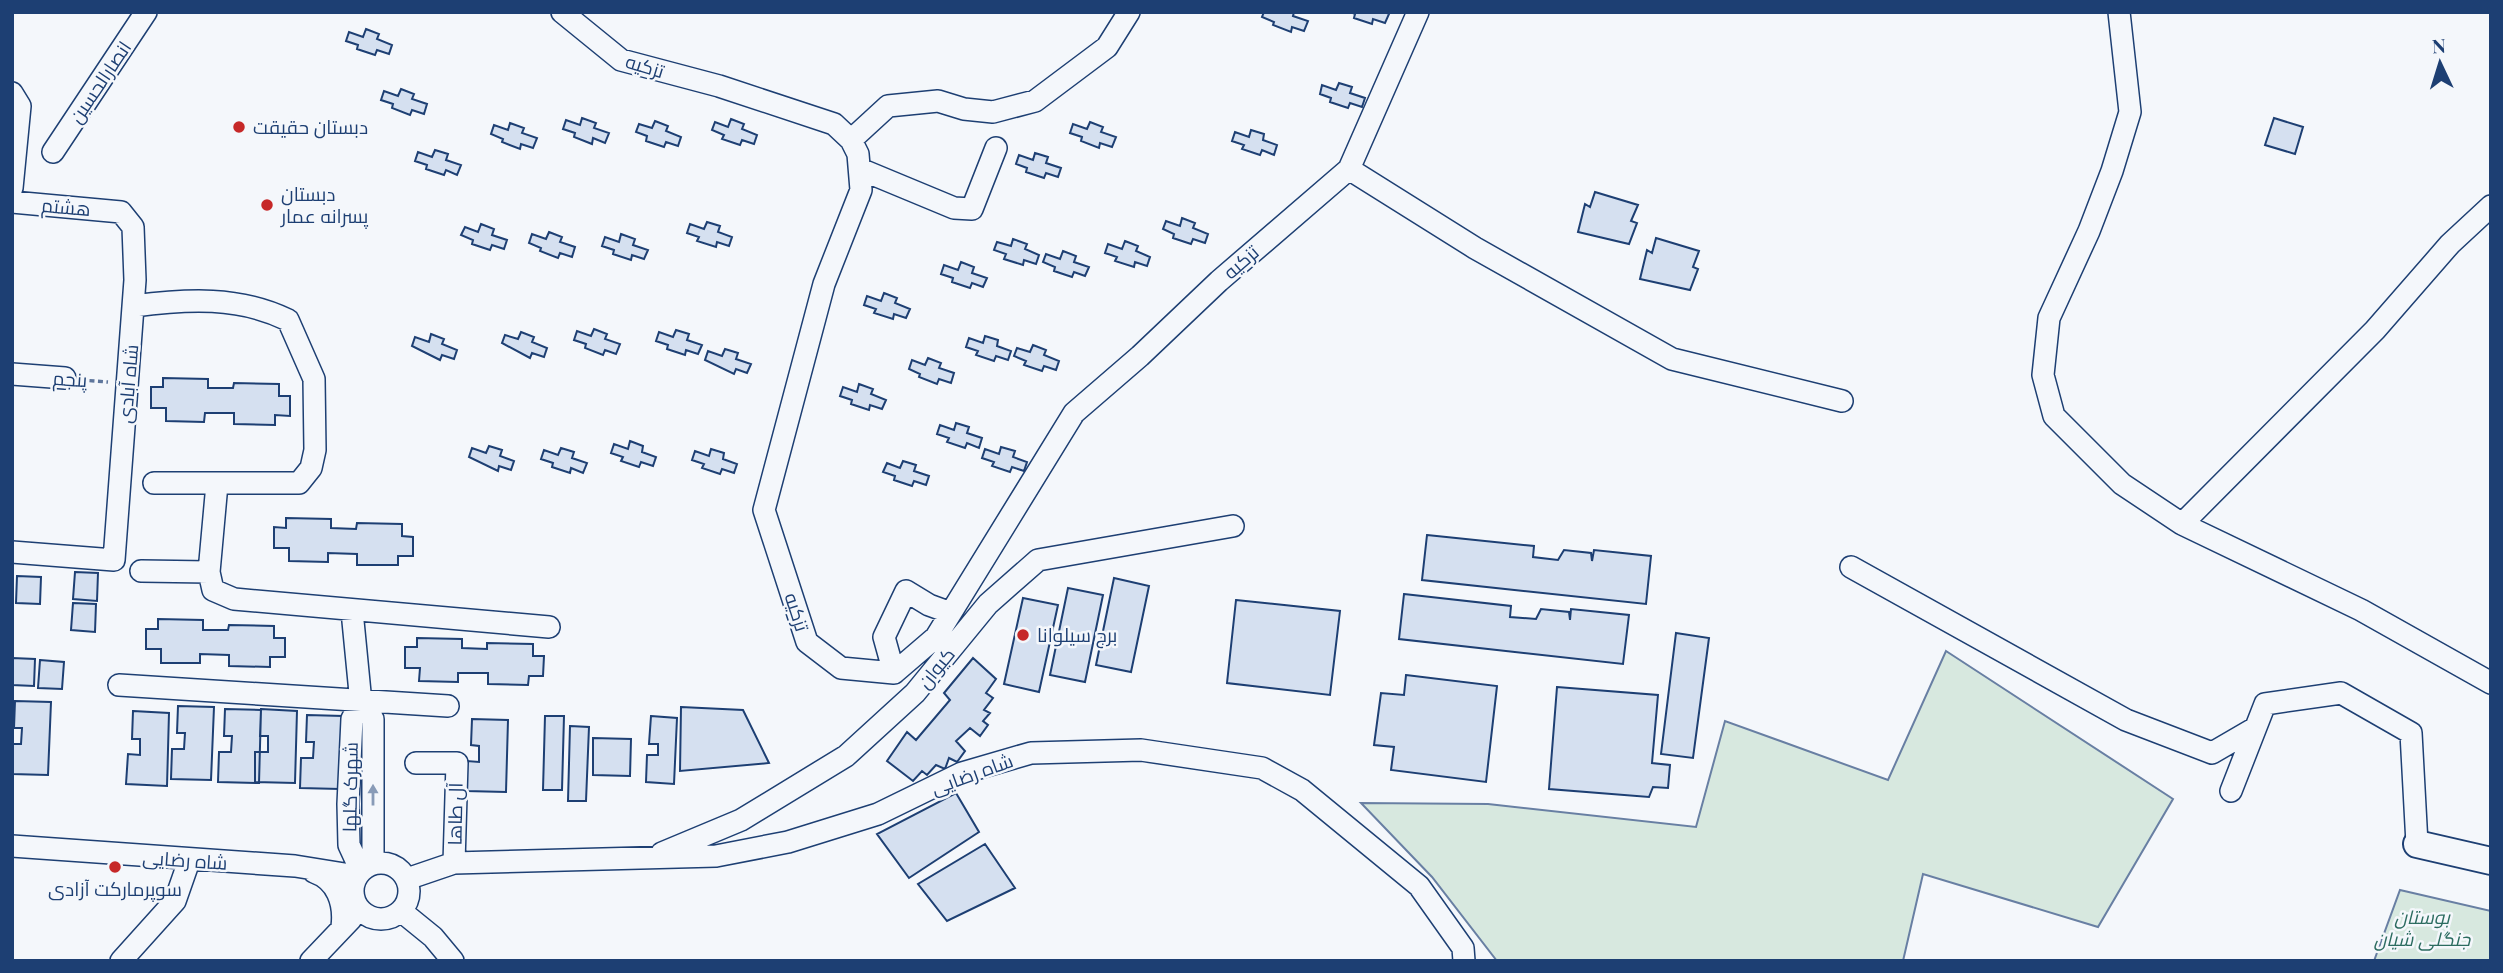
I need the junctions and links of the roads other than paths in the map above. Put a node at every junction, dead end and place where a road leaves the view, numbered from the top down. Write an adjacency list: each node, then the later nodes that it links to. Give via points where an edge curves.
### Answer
1 (146, 12): 9 (street, انصارالحسین)
2 (562, 12): 7 (street, تزکیه, via 621,60 834,124)
3 (1129, 12): 7 (street, via 1107,47 1035,101 993,112 938,101 888,106)
4 (1418, 12): 11 (street)
5 (2119, 12): 22 (street, via 2130,112 2089,232 2049,318 2043,375 2054,416 2122,484)
6 (16, 100): 12 (street)
7 (851, 140): 10 (street, تزکیه)
8 (996, 148): 10 (street, via 972,209 954,208)
9 (53, 152)
10 (860, 169): 31 (street, تزکیه, via 861,190 824,284 764,510 807,642 841,668)
11 (1349, 169): 19 (street, via 1672,359); 29 (street, تزکیه, via 1074,414)
12 (12, 188)
13 (12, 202): 15 (street, هشتم)
14 (2491, 206): 22 (street)
15 (121, 212): 16 (street, شاه آبادی, via 133,227)
16 (134, 306): 21 (street, via 187,299 270,311 288,320 301,342 314,379 311,468 299,483); 24 (street, شاه آبادی, via 114,560)
17 (12, 374): 18 (street, پنجم)
18 (65, 378)
19 (1842, 401)
20 (154, 483): 21 (street)
21 (217, 484): 27 (street)
22 (2182, 524): 32 (street, via 2361,610)
23 (1233, 526): 41 (street, کیوان, via 1038,560 988,604 915,693 846,756 741,820)
24 (12, 552)
25 (1851, 567): 36 (street, via 2126,720 2212,753)
26 (141, 571): 27 (street)
27 (209, 572): 28 (street, via 213,590 234,598)
28 (352, 611): 30 (street); 34 (street, شهرک گلها)
29 (951, 613): 31 (street, تزکیه, via 936,637); 31 (street, via 906,591 884,637)
30 (549, 627)
31 (894, 673)
32 (2491, 682)
33 (119, 685): 34 (street)
34 (361, 702): 35 (street); 46 (street, شهرک گلها, via 373,719)
35 (448, 706)
36 (2255, 728): 38 (street); 39 (street, via 2264,704 2341,693 2411,733)
37 (416, 763): 44 (street, آل طاها, via 457,763)
38 (2231, 791)
39 (2417, 844): 43 (main road)
40 (12, 846): 42 (street, شاه رضایی)
41 (651, 858): 44 (street, شاه رضایی); 54 (street, شاه رضایی, via 716,856 788,842 878,814 962,773 1031,753 1142,750 1262,768 1302,790 1419,886 1463,948)
42 (189, 861): 45 (street, شاه رضایی); 51 (street, via 175,901)
43 (2491, 861)
44 (454, 863): 47 (street, شاه رضایی)
45 (295, 866): 46 (street, شاه رضایی); 50 (street, via 332,882 341,902)
46 (363, 870): 47 (street, via 395,866); 48 (street, via 353,894)
47 (407, 879): 49 (street, via 409,896)
48 (360, 910): 49 (street, via 376,919); 50 (street)
49 (401, 911): 53 (street)
50 (342, 927): 52 (street)
51 (121, 961)
52 (311, 961)
53 (453, 961)
54 (1464, 961)

